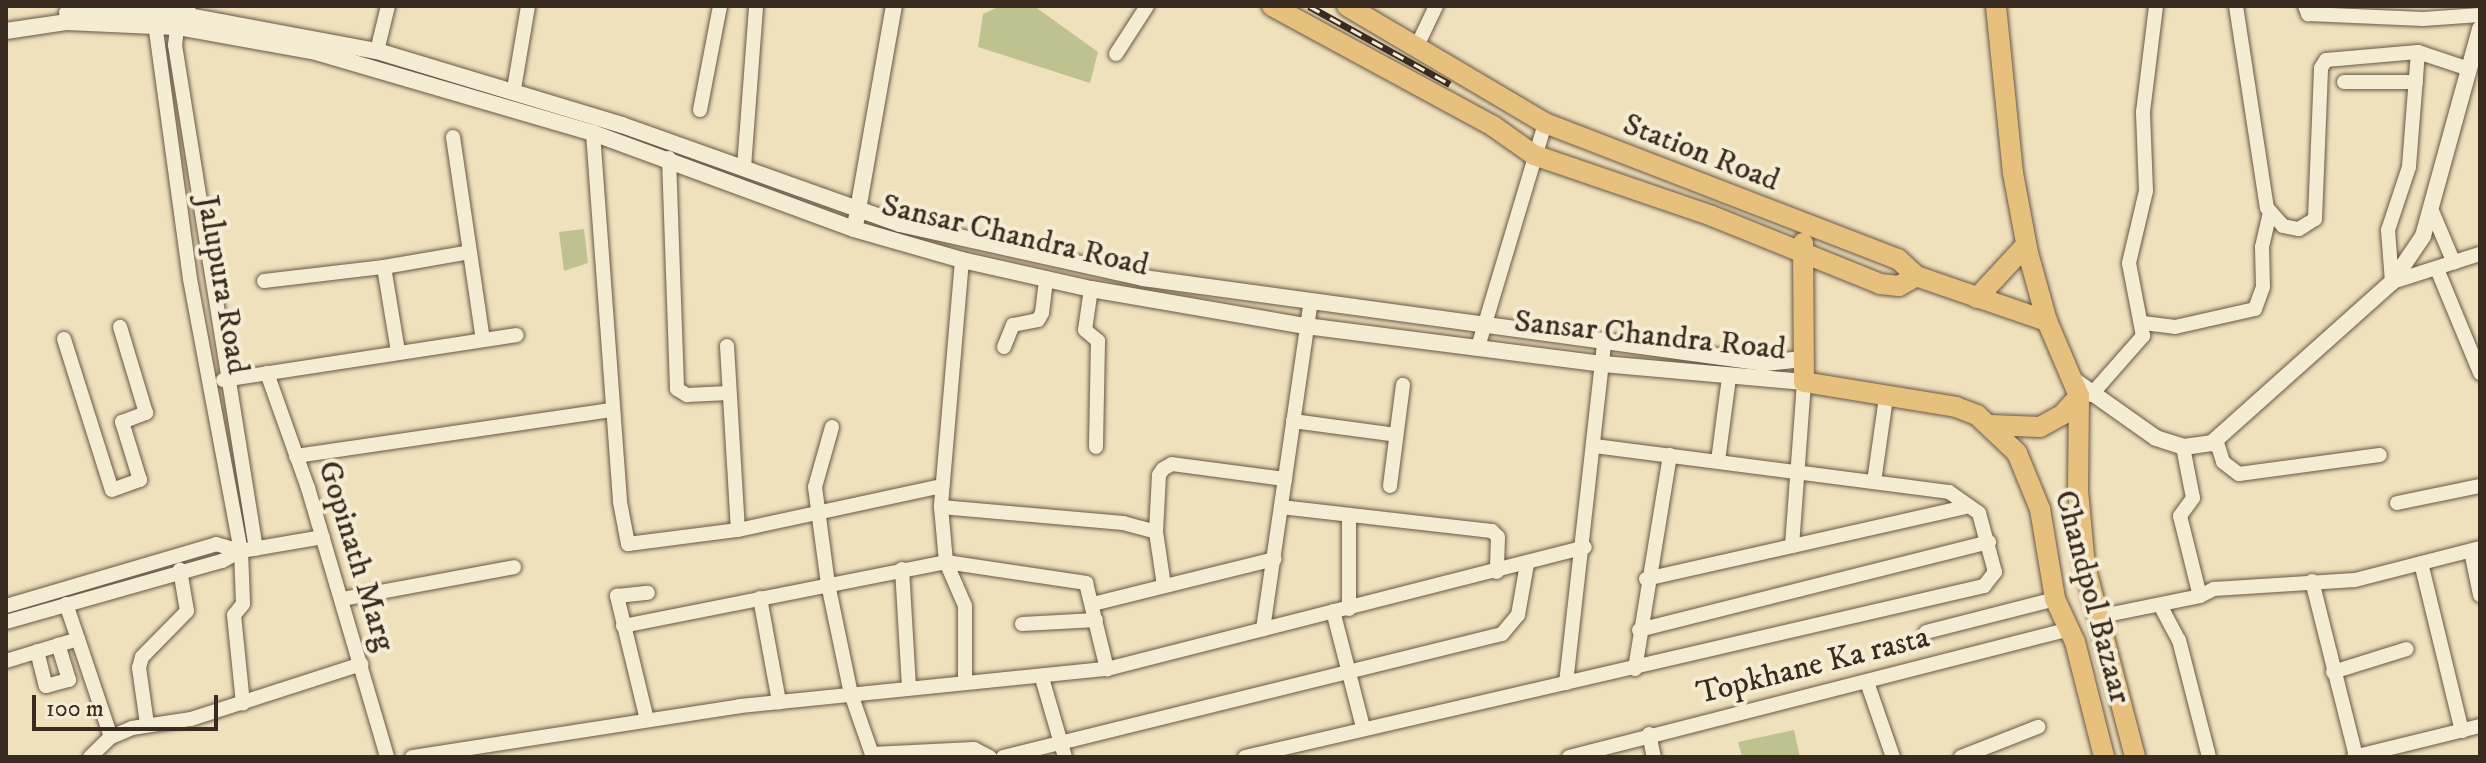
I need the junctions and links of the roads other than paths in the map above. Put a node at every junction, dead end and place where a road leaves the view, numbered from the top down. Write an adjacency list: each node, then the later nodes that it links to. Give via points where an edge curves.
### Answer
1 (388, 6): 22 (street)
2 (528, 6): 28 (street)
3 (720, 6): 29 (street)
4 (756, 6): 35 (street)
5 (894, 6): 36 (street)
6 (1147, 6): 24 (street)
7 (1272, 6): 33 (main road, via 1493,126)
8 (1347, 6): 21 (main road, Station Road)
9 (1436, 6): 21 (street)
10 (1996, 6): 41 (main road)
11 (2156, 6): 57 (street, via 2143,112 2146,191 2129,263)
12 (2236, 6): 38 (street)
13 (2305, 6): 15 (street, via 2308,14 2423,19)
14 (80, 8): 17 (street, Sansar Chandra Road); 18 (street, Sansar Chandra Road)
15 (2480, 15)
16 (183, 16): 17 (street, Sansar Chandra Road); 22 (street, Sansar Chandra Road); 31 (street, Sansar Chandra Road, via 373,66); 74 (street, Jalupura Road, via 185,123)
17 (154, 19): 20 (street, Sansar Chandra Road, via 67,22); 75 (street, Jalupura Road)
18 (6, 22)
19 (2480, 29): 25 (street)
20 (6, 31)
21 (1417, 46): 30 (main road, Station Road)
22 (377, 51): 28 (street, Sansar Chandra Road)
23 (2418, 52): 25 (street); 27 (street); 38 (street, via 2326,60 2321,68 2315,219 2299,229 2283,226)
24 (1116, 54)
25 (2466, 68): 37 (street)
26 (2344, 82): 27 (street)
27 (2416, 82): 52 (street, via 2409,167 2388,230)
28 (514, 89): 35 (street, Sansar Chandra Road)
29 (700, 110)
30 (1545, 123): 33 (street); 39 (main road, Station Road)
31 (593, 133): 34 (street, Sansar Chandra Road); 81 (street)
32 (453, 137): 42 (street)
33 (1534, 155): 43 (main road, via 1712,216); 58 (street)
34 (669, 158): 40 (street, Sansar Chandra Road); 79 (street, via 677,389 687,395)
35 (744, 167): 36 (street, Sansar Chandra Road)
36 (859, 211): 40 (street); 55 (street, Sansar Chandra Road, via 963,241)
37 (2432, 211): 46 (street); 52 (street, via 2423,236)
38 (2270, 212): 57 (street, via 2262,247 2263,287 2255,309 2175,327)
39 (1804, 227): 43 (main road); 49 (main road, Station Road, via 1898,259)
40 (854, 229): 45 (street, Sansar Chandra Road)
41 (2026, 245): 54 (main road); 56 (main road)
42 (470, 252): 47 (street); 63 (street)
43 (1803, 254): 49 (main road, via 1880,284 1899,286); 69 (main road)
44 (2480, 254): 46 (street)
45 (962, 260): 50 (street, Sansar Chandra Road); 98 (street)
46 (2454, 263): 48 (street)
47 (384, 267): 51 (street); 68 (street)
48 (2437, 269): 52 (street); 72 (street)
49 (1916, 276): 54 (main road, Station Road)
50 (1046, 278): 53 (street, Sansar Chandra Road); 66 (street, via 1038,320 1013,325)
51 (264, 281)
52 (2392, 282): 86 (street)
53 (1091, 289): 59 (street, Sansar Chandra Road); 88 (street, via 1085,330 1098,341)
54 (1977, 298): 56 (main road, Station Road)
55 (1310, 305): 58 (street, Sansar Chandra Road); 59 (street)
56 (2047, 321): 78 (main road)
57 (2143, 323): 78 (street, via 2135,348)
58 (1484, 325): 64 (street, Sansar Chandra Road); 67 (street)
59 (1306, 326): 67 (street, Sansar Chandra Road); 82 (street)
60 (120, 327): 62 (street, via 146,413 122,422 140,480 112,490)
61 (517, 335): 63 (street)
62 (64, 339)
63 (483, 340): 68 (street)
64 (1604, 342): 69 (street, Sansar Chandra Road, via 1765,363); 70 (street)
65 (727, 346): 79 (street)
66 (1004, 347)
67 (1478, 347): 70 (street, Sansar Chandra Road)
68 (398, 352): 71 (street)
69 (1803, 359): 76 (main road)
70 (1603, 364): 73 (street, Sansar Chandra Road); 87 (street)
71 (267, 373): 74 (street); 93 (street, Gopinath Marg)
72 (2480, 373)
73 (1729, 377): 76 (street, Sansar Chandra Road); 94 (street)
74 (230, 379): 75 (street); 113 (street, Jalupura Road)
75 (211, 381): 115 (street, Jalupura Road)
76 (1804, 382): 80 (main road, Sansar Chandra Road); 95 (street)
77 (1403, 385): 85 (street)
78 (2081, 390): 83 (main road, via 2063,414 2040,427); 89 (street, via 2156,438); 140 (main road, Chandpol Bazaar, via 2078,491 2085,566)
79 (728, 393): 107 (street)
80 (1886, 398): 83 (main road, Sansar Chandra Road, via 1956,407); 97 (street)
81 (613, 410): 93 (street); 107 (street, via 628,544)
82 (1293, 421): 85 (street); 96 (street)
83 (1990, 425): 90 (main road, Sansar Chandra Road)
84 (832, 427): 105 (street, via 815,487)
85 (1396, 435): 99 (street)
86 (2216, 440): 89 (street); 92 (street, via 2223,462 2239,474)
87 (1596, 446): 91 (street); 112 (street)
88 (1096, 447)
89 (2183, 447): 130 (street, via 2193,498 2180,516)
90 (2017, 453): 133 (main road, Chandpol Bazaar, via 2040,509)
91 (1670, 455): 94 (street); 124 (street)
92 (2380, 455)
93 (296, 456): 109 (street, Gopinath Marg)
94 (1718, 461): 95 (street)
95 (1797, 469): 97 (street); 111 (street)
96 (1285, 479): 103 (street); 108 (street, via 1172,464 1159,475)
97 (1874, 482): 104 (street, via 1949,492)
98 (942, 486): 102 (street); 105 (street)
99 (1390, 486)
100 (2480, 486): 101 (street)
101 (2397, 503)
102 (941, 507): 108 (street, via 1123,523); 117 (street)
103 (1281, 507): 106 (street); 116 (street)
104 (1965, 507): 110 (street, via 1979,513); 111 (street)
105 (819, 512): 107 (street); 126 (street)
106 (1349, 516): 123 (street, via 1492,531 1498,537); 138 (street)
107 (738, 530)
108 (1156, 532): 127 (street)
109 (323, 537): 113 (street); 132 (street, Gopinath Marg)
110 (1989, 542): 147 (street); 156 (street, via 1995,572 1984,586)
111 (1792, 546): 124 (street)
112 (1585, 547): 119 (street); 162 (street)
113 (256, 549): 115 (street)
114 (2475, 549): 118 (street); 129 (street)
115 (241, 551): 122 (street); 137 (street, via 216,544); 166 (street, Jalupura Road, via 243,604 234,615)
116 (1275, 559): 127 (street); 145 (street)
117 (946, 562): 121 (street); 135 (street, via 1079,580 1086,583); 161 (street, via 965,606)
118 (2421, 563): 125 (street, via 2355,580); 172 (street)
119 (1527, 564): 123 (street); 157 (street, via 1518,615 1502,634)
120 (514, 567): 132 (street)
121 (902, 569): 126 (street); 163 (street)
122 (180, 570): 134 (street); 168 (street, via 187,611 142,657 139,668)
123 (1497, 572): 138 (street)
124 (1646, 579): 147 (street)
125 (2312, 581): 130 (street, via 2214,589); 158 (street)
126 (828, 584): 131 (street); 164 (street)
127 (1164, 586): 135 (street)
128 (648, 593): 144 (street, via 617,596)
129 (2480, 595)
130 (2200, 596): 136 (street)
131 (760, 598): 144 (street); 165 (street)
132 (342, 599): 154 (street, Gopinath Marg)
133 (2055, 599): 146 (main road, Chandpol Bazaar); 148 (street)
134 (66, 604): 142 (street); 149 (street)
135 (1093, 604): 141 (street)
136 (2160, 605): 140 (street); 192 (street, via 2179,640)
137 (6, 606)
138 (1349, 609): 139 (street)
139 (1333, 611): 145 (street); 157 (street)
140 (2097, 617): 191 (main road, Chandpol Bazaar)
141 (1096, 620): 143 (street); 155 (street)
142 (6, 622)
143 (1022, 624)
144 (623, 626): 167 (street)
145 (1263, 629): 155 (street)
146 (2070, 629): 160 (street, Topkhane Ka rasta); 190 (main road, Chandpol Bazaar)
147 (1639, 630): 156 (street)
148 (1926, 632)
149 (78, 639): 150 (street); 174 (street)
150 (58, 645): 152 (street); 152 (street, via 69,680 46,686)
151 (2407, 649): 158 (street)
152 (37, 651): 153 (street)
153 (6, 661)
154 (361, 664): 166 (street); 180 (street, Gopinath Marg)
155 (1107, 669): 159 (street)
156 (1635, 669): 162 (street)
157 (1346, 672): 170 (street); 175 (street)
158 (2333, 672): 178 (street)
159 (1042, 678): 161 (street); 175 (street)
160 (1867, 682): 173 (street, Topkhane Ka rasta); 188 (street)
161 (965, 683): 163 (street)
162 (1566, 683): 170 (street)
163 (909, 688): 164 (street)
164 (851, 694): 165 (street); 177 (street)
165 (779, 702): 167 (street)
166 (243, 704): 168 (street)
167 (647, 720): 181 (street)
168 (147, 724): 174 (street)
169 (2480, 726): 172 (street)
170 (1363, 727): 185 (street)
171 (2038, 727): 189 (street)
172 (2462, 731): 176 (street)
173 (1649, 734): 186 (street, Topkhane Ka rasta); 187 (street)
174 (111, 737): 179 (street)
175 (1061, 741): 183 (street); 184 (street)
176 (2408, 750): 178 (street)
177 (872, 756): 182 (street, via 974,749)
178 (2357, 756)
179 (90, 757)
180 (387, 757)
181 (412, 757)
182 (990, 757)
183 (1003, 757)
184 (1065, 757)
185 (1245, 757)
186 (1569, 757)
187 (1654, 757)
188 (1893, 757)
189 (1961, 757)
190 (2104, 757)
191 (2135, 757)
192 (2209, 757)

